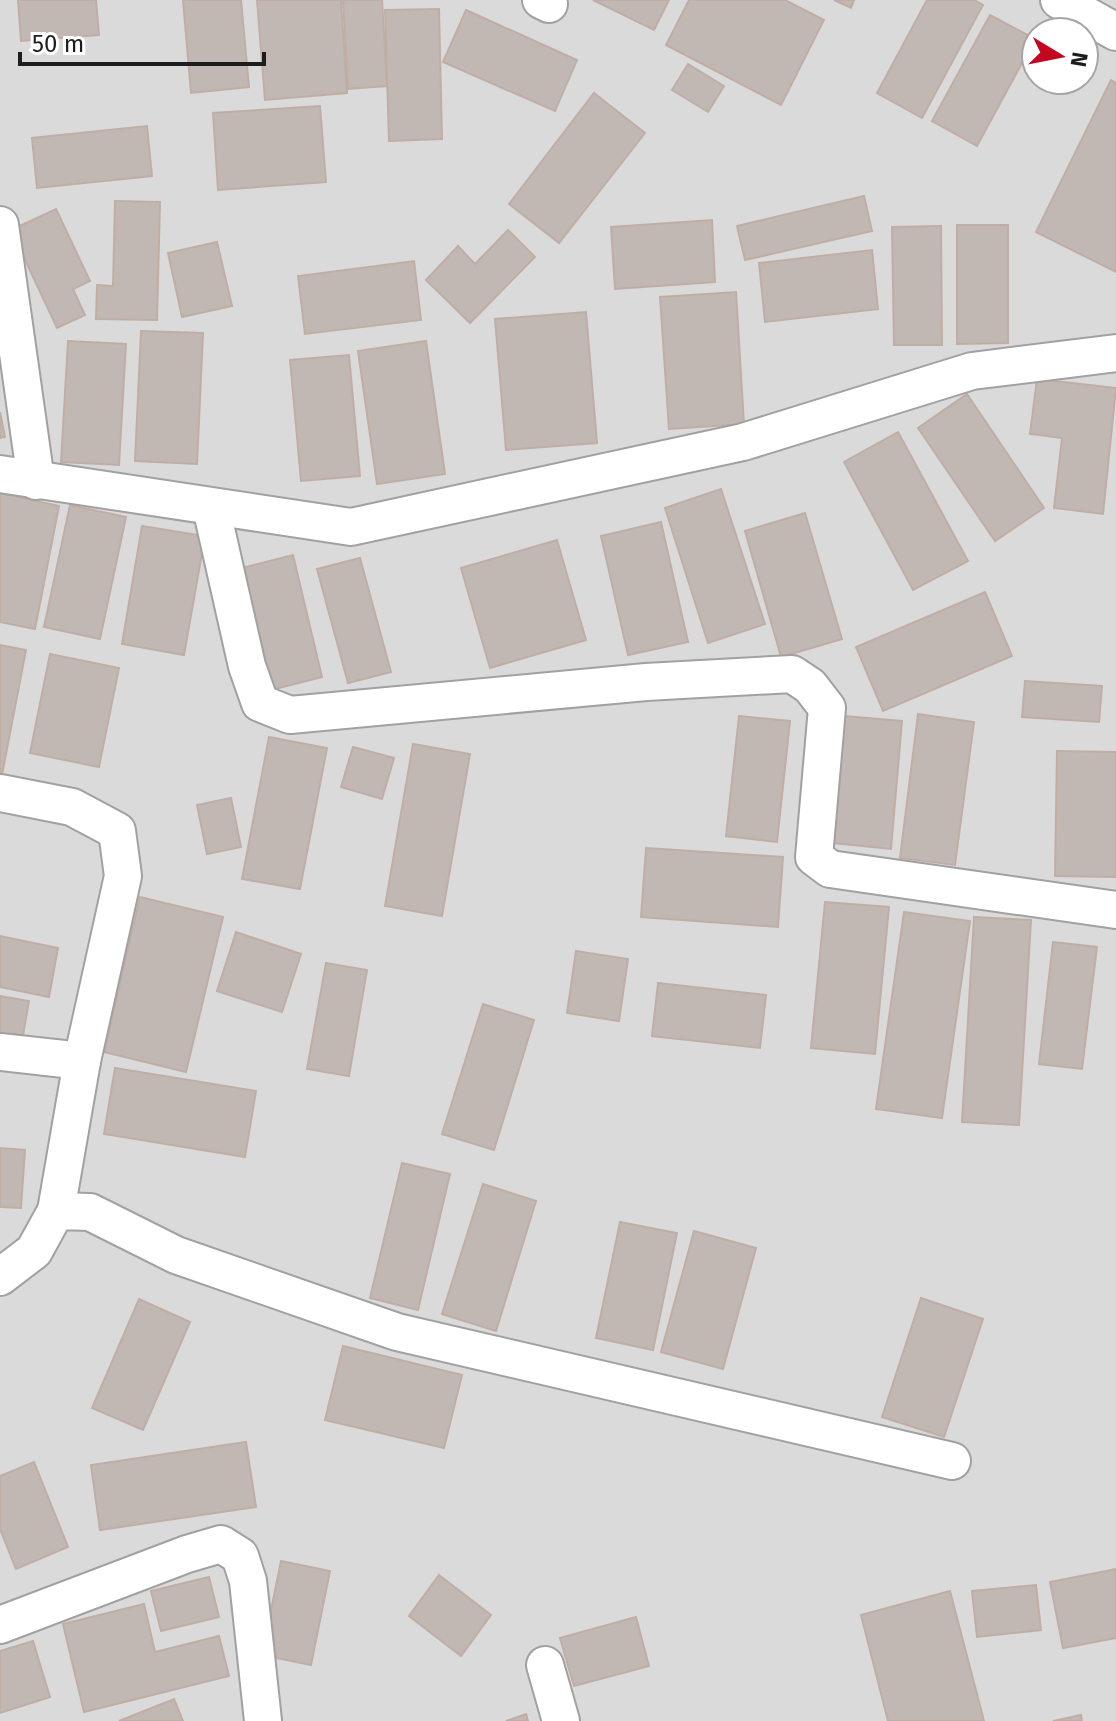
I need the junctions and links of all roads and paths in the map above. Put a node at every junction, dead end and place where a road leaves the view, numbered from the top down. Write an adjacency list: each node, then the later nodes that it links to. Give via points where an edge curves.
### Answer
1 (1059, 0): 2 (street)
2 (1116, 32)
3 (0, 225): 6 (street)
4 (1116, 353): 7 (street, via 972,371 743,442 351,527)
5 (0, 474): 6 (street)
6 (36, 481): 7 (street)
7 (211, 507): 9 (street, via 260,703 290,715 792,674 827,708 814,857 830,869)
8 (0, 793): 11 (street, via 72,807 117,831 123,876)
9 (1116, 910)
10 (0, 1052): 11 (street)
11 (82, 1061): 12 (street)
12 (56, 1211): 13 (street, via 34,1251); 14 (street, via 90,1212 176,1255 397,1332)
13 (0, 1277)
14 (952, 1461)
15 (0, 1625): 17 (street, via 221,1544 240,1556 248,1581)
16 (545, 1665): 18 (street)
17 (263, 1721)
18 (561, 1721)

